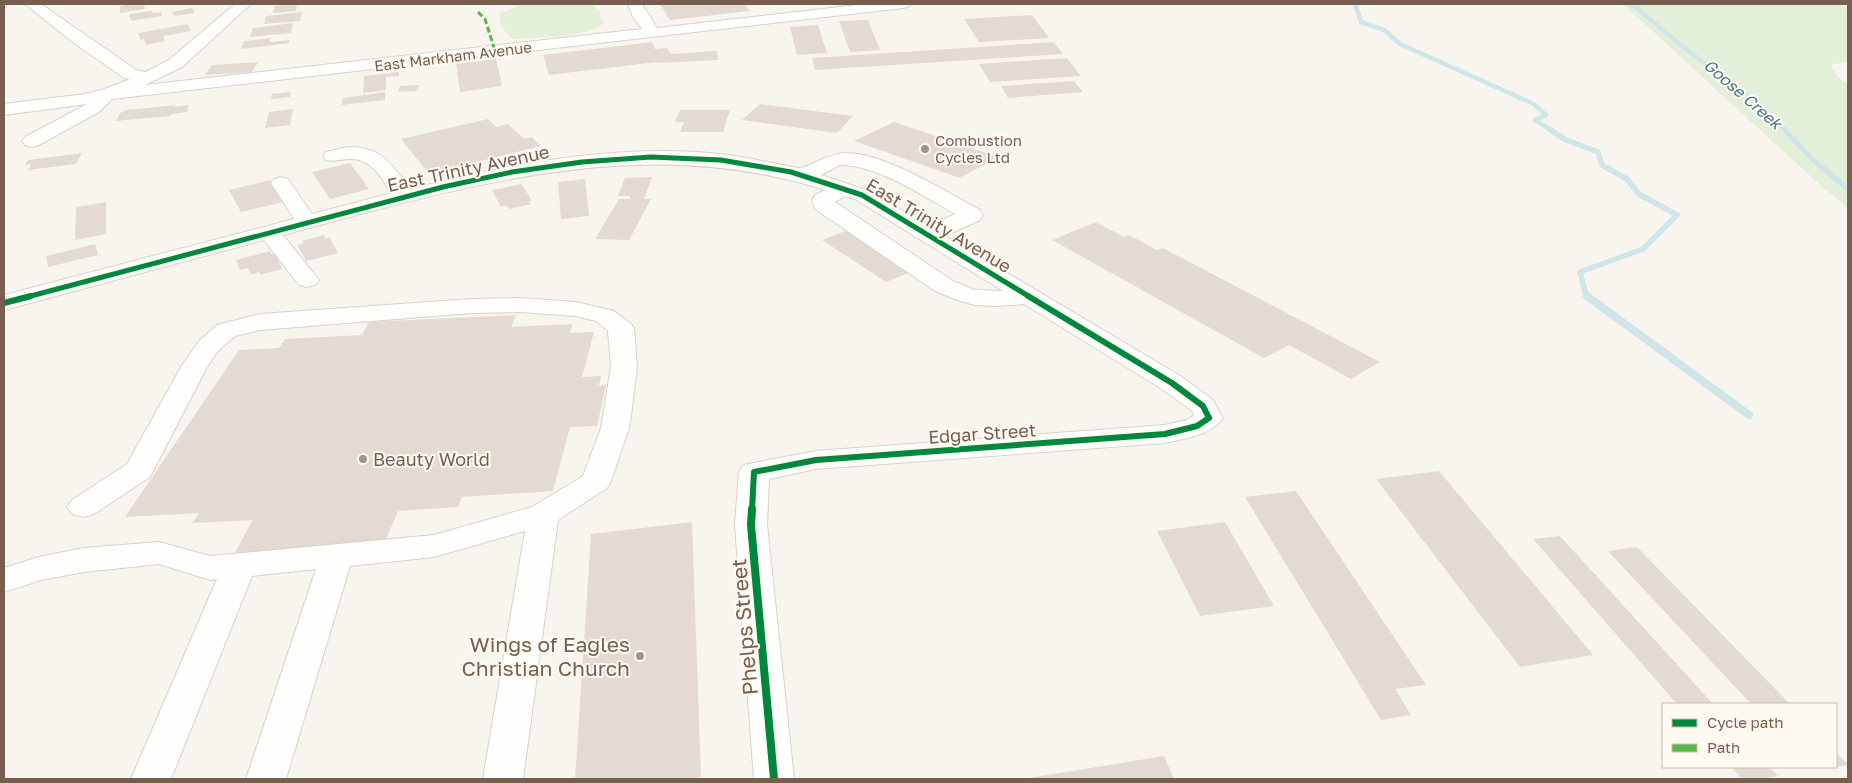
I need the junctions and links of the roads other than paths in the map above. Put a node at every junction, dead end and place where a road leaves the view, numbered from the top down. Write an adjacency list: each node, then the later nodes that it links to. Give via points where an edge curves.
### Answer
1 (32, 4): 9 (street, via 130,74)
2 (244, 4): 9 (street, via 176,63)
3 (635, 4): 8 (street)
4 (829, 4): 7 (street, via 764,11)
5 (903, 4): 6 (street, East Markham Avenue)
6 (851, 7): 7 (street, East Markham Avenue)
7 (770, 19): 8 (street, East Markham Avenue)
8 (653, 33): 10 (street, East Markham Avenue)
9 (148, 78): 10 (street)
10 (107, 94): 11 (street, East Markham Avenue); 12 (street, via 93,108)
11 (4, 109)
12 (32, 142)
13 (333, 156): 17 (street, via 362,152 375,157)
14 (806, 174): 16 (street, East Trinity Avenue); 17 (street, East Trinity Avenue, via 714,159 633,157 505,172); 20 (street, via 838,160 855,158 917,184 972,215)
15 (281, 183): 18 (street)
16 (844, 188): 20 (street, East Trinity Avenue, via 862,194); 22 (street, via 823,200 822,204 952,290 970,298)
17 (405, 196): 18 (street, East Trinity Avenue)
18 (307, 222): 19 (street, East Trinity Avenue)
19 (269, 232): 21 (street); 23 (street, East Trinity Avenue)
20 (930, 234): 22 (street, East Trinity Avenue)
21 (307, 280)
22 (1028, 296): 24 (street, East Trinity Avenue, via 1172,382 1203,406)
23 (4, 304)
24 (1210, 418): 25 (street, Edgar Street, via 1197,426 1165,434 816,460)
25 (754, 472): 34 (street, Phelps Street, via 751,525)
26 (83, 507): 27 (street, via 139,470 194,368 208,346 226,330 260,322 520,305 576,309 605,316 621,328 624,366 616,422 596,481)
27 (543, 515): 28 (street, via 434,546); 33 (street)
28 (338, 556): 29 (street); 32 (street)
29 (240, 565): 30 (street, via 210,568 159,553 84,560); 31 (street)
30 (4, 580)
31 (151, 779)
32 (266, 779)
33 (503, 779)
34 (774, 779)

